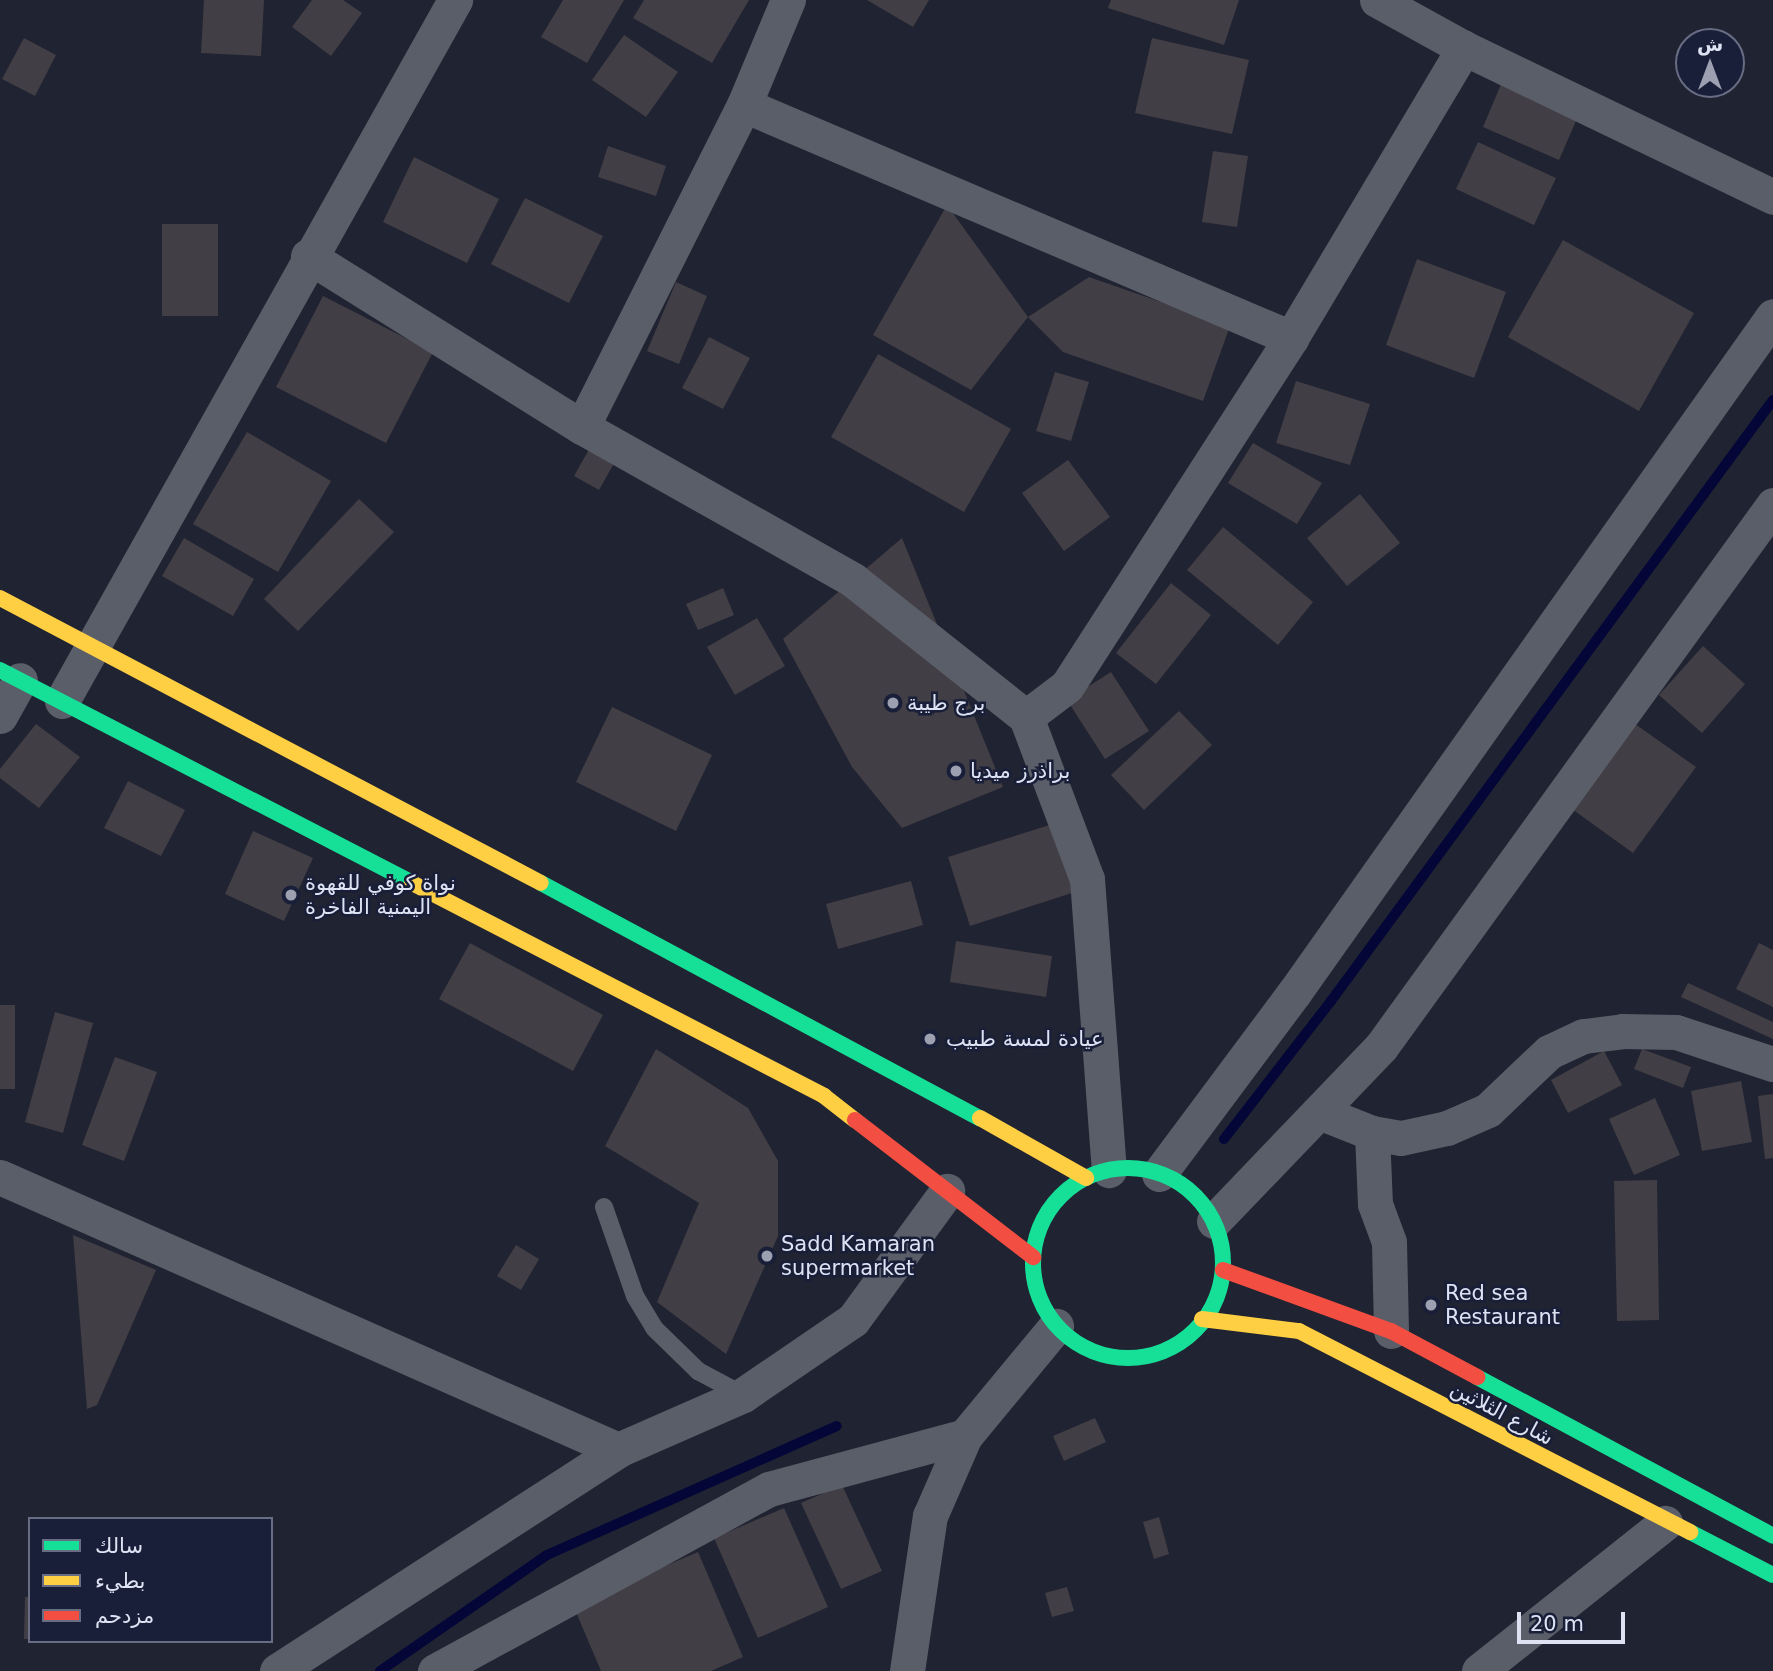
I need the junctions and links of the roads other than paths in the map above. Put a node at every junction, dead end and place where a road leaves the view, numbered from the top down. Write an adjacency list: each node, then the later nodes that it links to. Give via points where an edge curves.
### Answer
1 (455, 0): 7 (street)
2 (788, 0): 5 (street)
3 (1377, 0): 4 (street)
4 (1464, 48): 6 (street); 9 (street)
5 (744, 105): 9 (street); 10 (street)
6 (1773, 197)
7 (308, 256): 10 (street); 13 (street)
8 (1773, 316): 22 (street, via 1294,993)
9 (1291, 338): 17 (street, via 1067,686)
10 (582, 427): 17 (street, via 853,580)
11 (1773, 505): 19 (street, via 1381,1047)
12 (0, 598): 13 (main road)
13 (95, 644): 15 (street); 21 (main road)
14 (10, 675): 15 (main road); 16 (street)
15 (62, 701): 24 (main road, via 824,1096)
16 (0, 716)
17 (1026, 717): 21 (street, via 1087,879)
18 (1773, 1064): 20 (street, via 1676,1032 1584,1036 1549,1052 1488,1110 1465,1124 1401,1138)
19 (1319, 1112): 20 (street); 26 (street)
20 (1372, 1133): 31 (street, via 1375,1204 1388,1242)
21 (1098, 1174): 22 (main road); 27 (main road, via 1049,1210)
22 (1159, 1174): 26 (main road, via 1191,1192)
23 (0, 1177): 34 (street)
24 (947, 1191): 27 (main road); 32 (street, via 853,1320)
25 (604, 1207): 32 (lane, via 635,1296 654,1328 698,1371)
26 (1214, 1221): 28 (main road)
27 (1033, 1257): 30 (main road, via 1034,1282)
28 (1223, 1270): 29 (main road, via 1219,1294); 31 (main road, شارع الثلاثين)
29 (1202, 1319): 30 (main road, via 1170,1349 1122,1358 1097,1353); 35 (main road, شارع الثلاثين, via 1299,1331)
30 (1056, 1326): 33 (street)
31 (1391, 1331): 36 (main road, شارع الثلاثين)
32 (743, 1395): 34 (street)
33 (965, 1436): 39 (street, via 769,1489); 40 (street, via 930,1517)
34 (618, 1450): 38 (street)
35 (1665, 1522): 37 (main road, شارع الثلاثين); 41 (street)
36 (1773, 1536)
37 (1773, 1575)
38 (277, 1671)
39 (435, 1671)
40 (907, 1671)
41 (1479, 1671)

